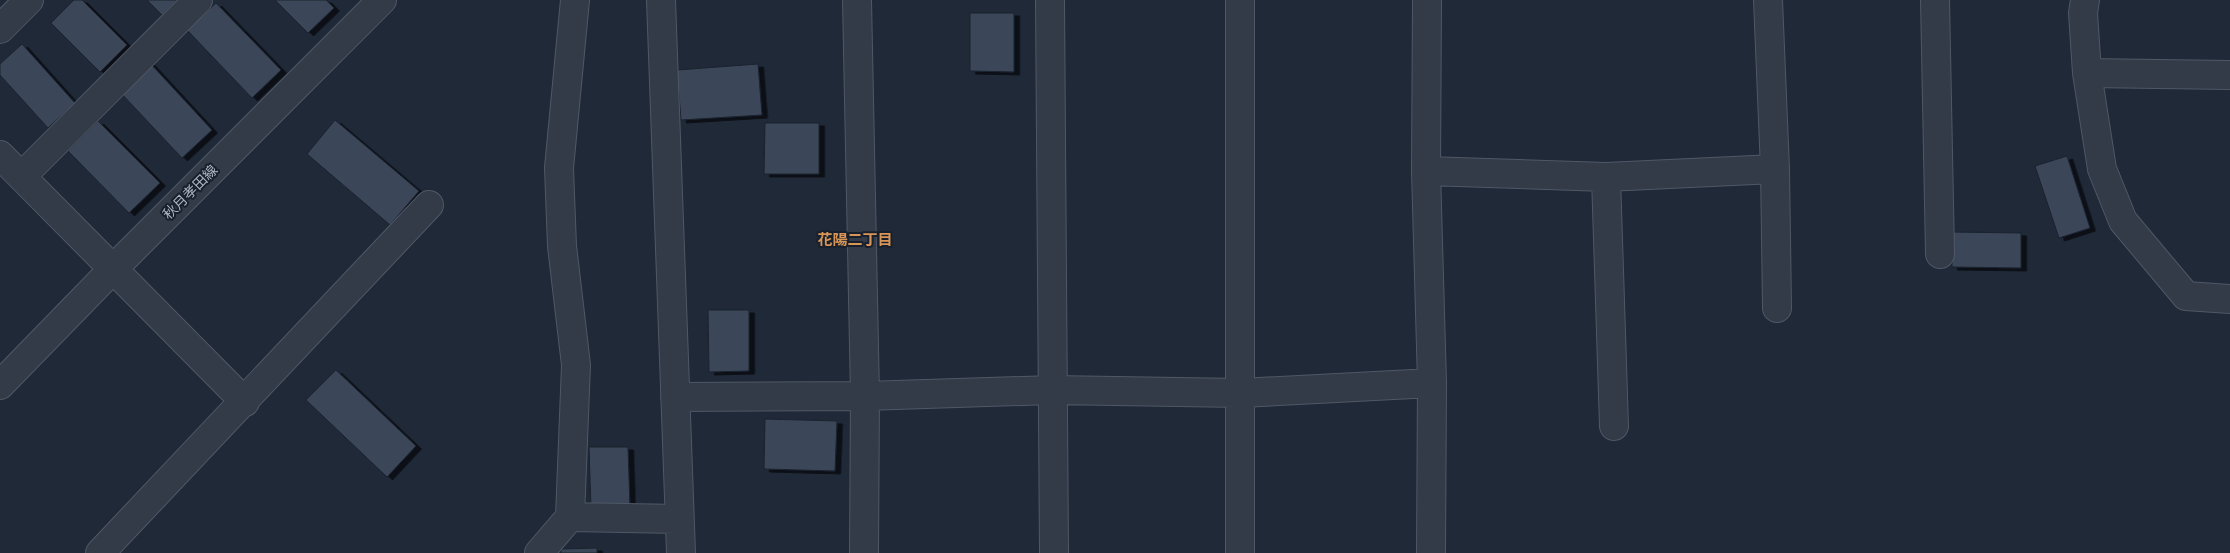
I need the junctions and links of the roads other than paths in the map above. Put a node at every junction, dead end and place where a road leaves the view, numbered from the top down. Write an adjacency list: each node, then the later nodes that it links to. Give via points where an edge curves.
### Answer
1 (29, 0): 13 (street)
2 (198, 0): 19 (street)
3 (382, 0): 23 (street, 秋月孝田線)
4 (575, 0): 34 (street, via 559,168 562,246 576,365)
5 (661, 0): 30 (street)
6 (857, 0): 31 (street)
7 (1050, 0): 28 (street)
8 (1240, 0): 29 (street)
9 (1427, 0): 18 (street)
10 (1768, 0): 17 (street)
11 (1934, 0): 22 (street)
12 (2085, 0): 14 (street)
13 (0, 29)
14 (2087, 73): 15 (street); 24 (street, via 2102,169 2123,221 2186,296)
15 (2230, 75)
16 (0, 155): 19 (street)
17 (1775, 169): 20 (street); 25 (street)
18 (1426, 171): 20 (street); 26 (street)
19 (22, 176): 23 (street)
20 (1606, 176): 33 (street)
21 (429, 205): 32 (street)
22 (1940, 254)
23 (112, 270): 27 (street, 秋月孝田線); 32 (street)
24 (2230, 300)
25 (1777, 308)
26 (1432, 383): 29 (street); 42 (street)
27 (0, 384)
28 (1052, 390): 29 (street); 31 (street); 40 (street)
29 (1241, 394): 41 (street)
30 (675, 396): 31 (street); 35 (street)
31 (865, 396): 39 (street)
32 (244, 402): 36 (street)
33 (1614, 426)
34 (570, 518): 35 (street); 37 (street)
35 (679, 519): 38 (street)
36 (100, 553)
37 (539, 553)
38 (681, 553)
39 (864, 553)
40 (1054, 553)
41 (1240, 553)
42 (1431, 553)

